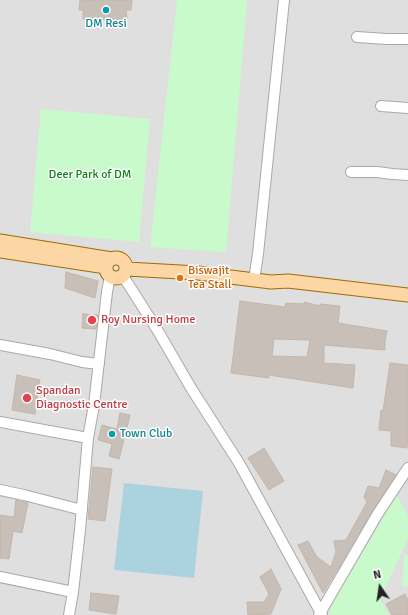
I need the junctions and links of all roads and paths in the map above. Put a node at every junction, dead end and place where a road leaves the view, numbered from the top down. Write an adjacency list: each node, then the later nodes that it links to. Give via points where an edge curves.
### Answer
1 (284, 0): 11 (street)
2 (357, 37): 3 (street)
3 (408, 39)
4 (381, 106): 5 (street)
5 (408, 108)
6 (351, 172): 7 (street)
7 (408, 175)
8 (0, 241): 10 (main road)
9 (0, 250): 10 (main road)
10 (117, 268): 11 (main road); 14 (street, via 107,292); 22 (street, via 239,462)
11 (255, 276): 12 (main road, via 271,282 288,281)
12 (408, 295)
13 (0, 345): 14 (street)
14 (99, 364): 16 (street)
15 (0, 422): 16 (street)
16 (88, 438): 19 (street)
17 (408, 468): 22 (street, via 377,515)
18 (0, 490): 19 (street)
19 (82, 510): 21 (street)
20 (0, 577): 21 (street)
21 (73, 592): 23 (street)
22 (321, 614)
23 (69, 615)

